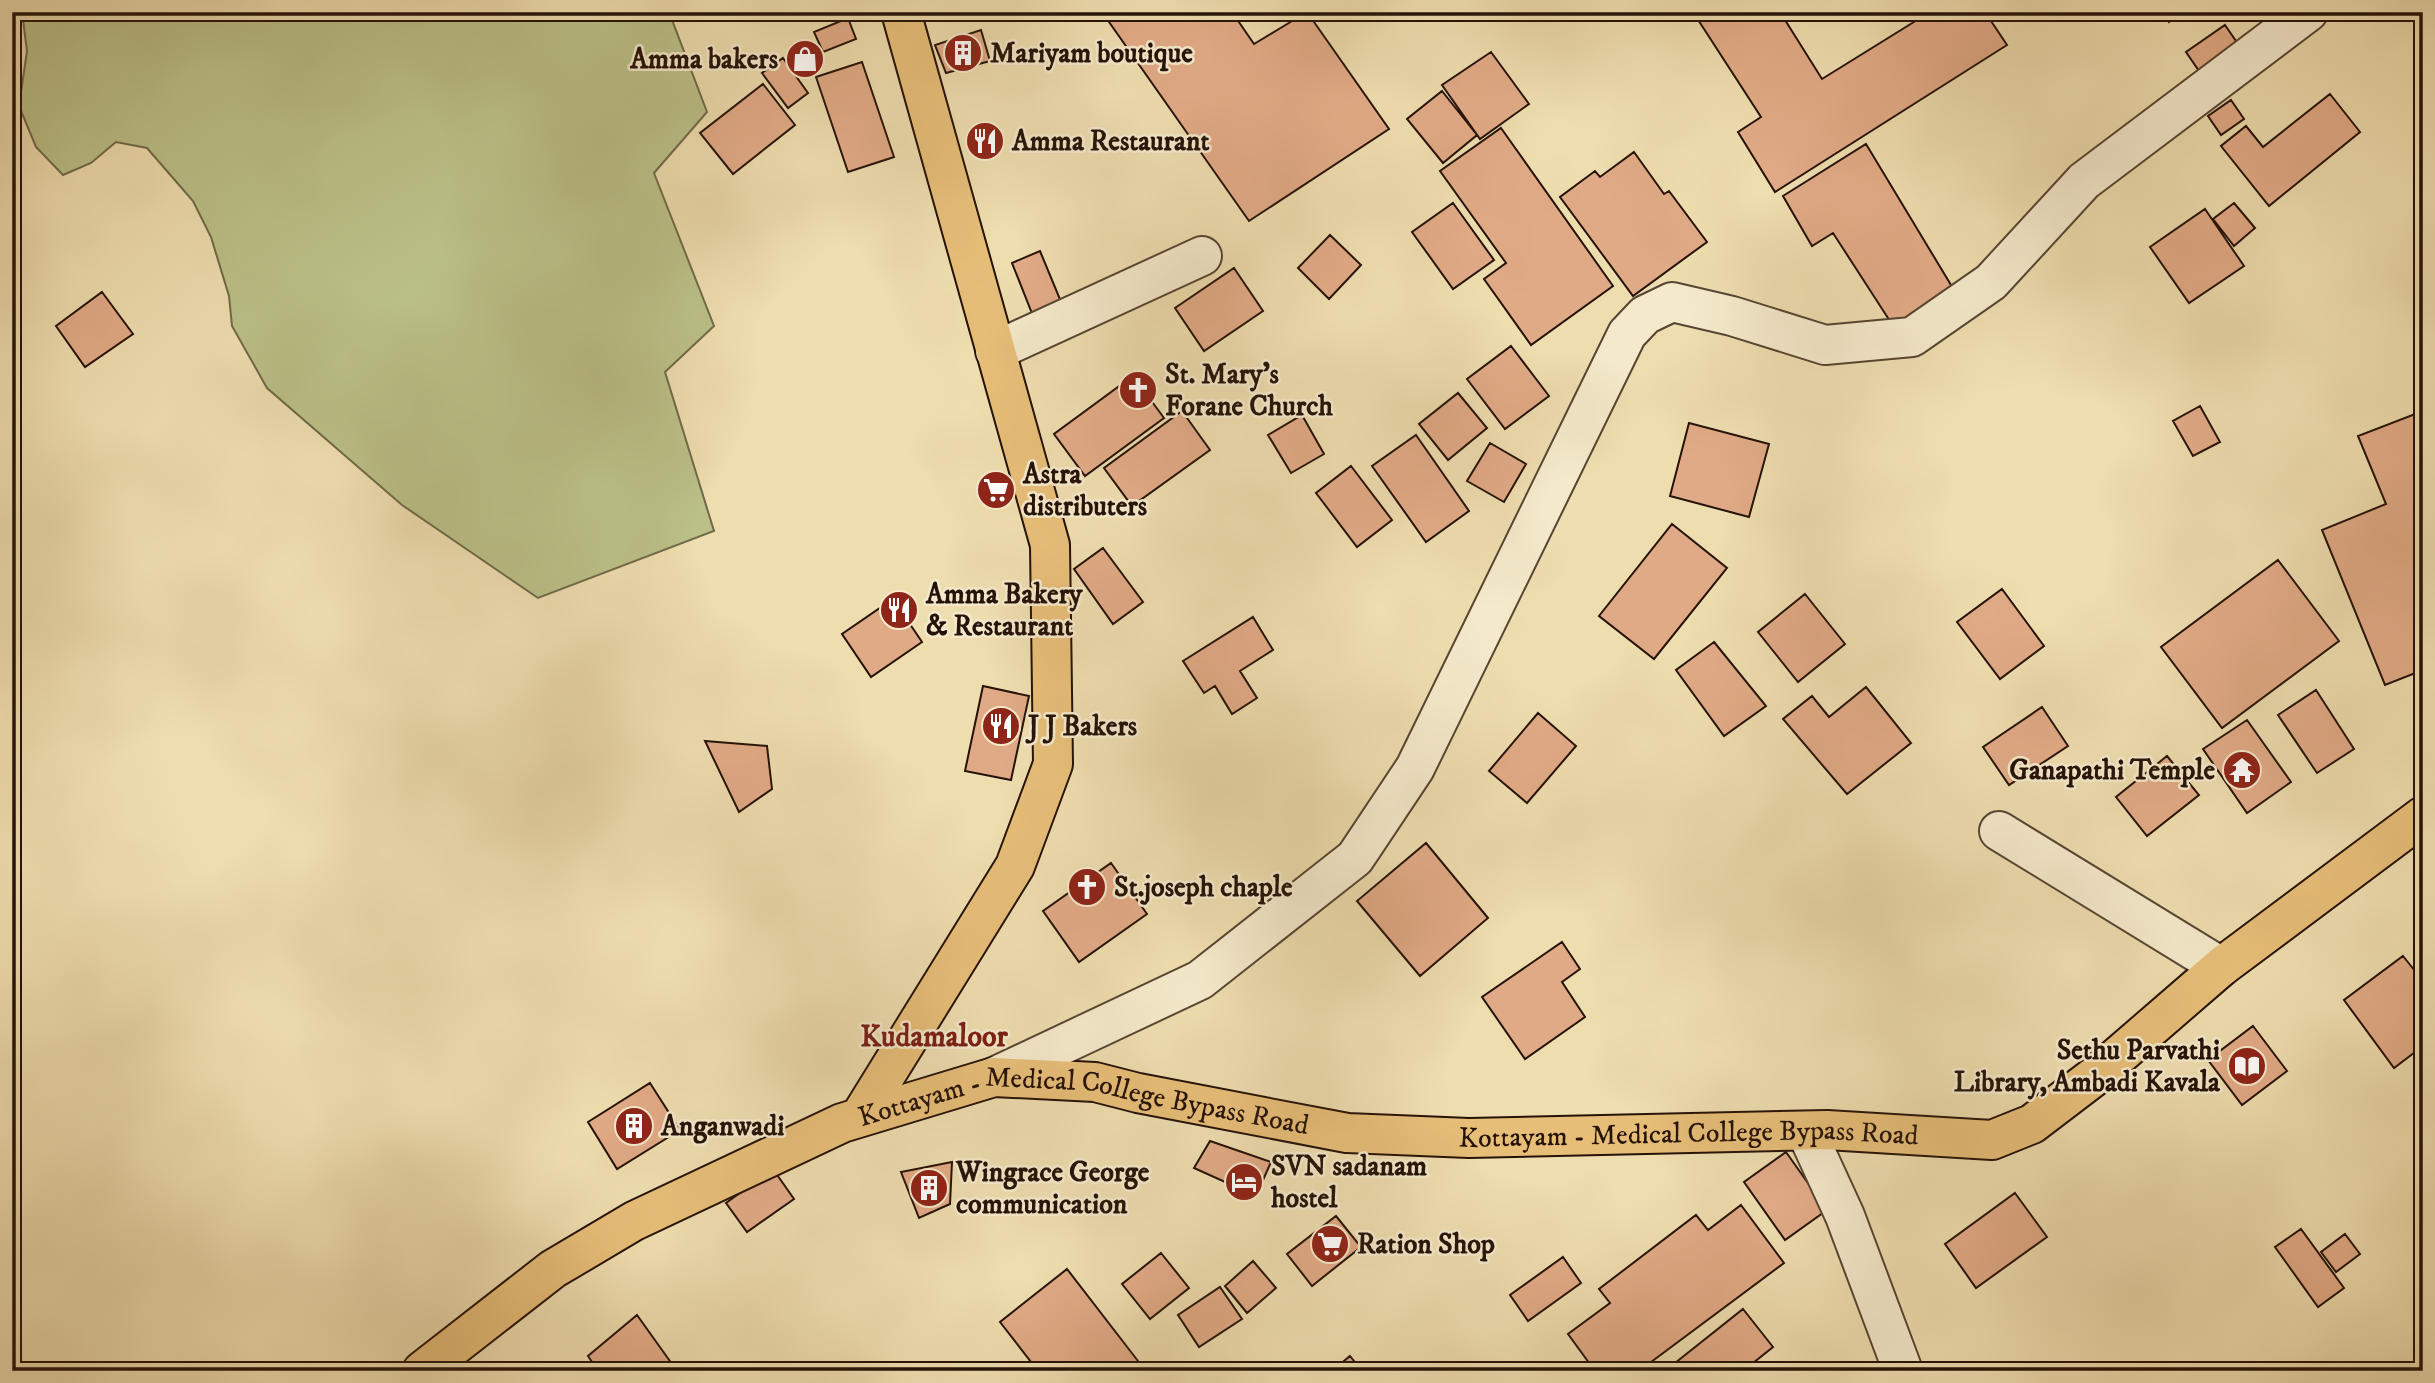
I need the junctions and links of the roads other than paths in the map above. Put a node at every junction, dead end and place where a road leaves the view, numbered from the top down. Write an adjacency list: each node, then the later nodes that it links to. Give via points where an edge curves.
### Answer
1 (901, 12): 4 (main road)
2 (2308, 12): 8 (street, via 2084,181 1991,282 1912,337 1825,345 1672,302 1645,315 1627,334 1415,768 1355,858 1200,980)
3 (1202, 256): 4 (street)
4 (995, 351): 9 (main road, via 1050,544 1054,764 1015,866)
5 (2423, 816): 7 (main road, Kottayam - Medical College Bypass Road)
6 (1999, 831): 7 (street)
7 (2221, 967): 10 (main road, Kottayam - Medical College Bypass Road, via 2064,1100 2032,1124 1992,1140)
8 (994, 1077): 9 (main road, Kottayam - Medical College Bypass Road); 10 (main road, Kottayam - Medical College Bypass Road, via 1095,1082 1347,1133 1469,1138)
9 (861, 1115): 11 (main road, Kottayam - Medical College Bypass Road, via 634,1221 553,1269)
10 (1806, 1131): 12 (street, via 1845,1216)
11 (422, 1371)
12 (1903, 1371)

